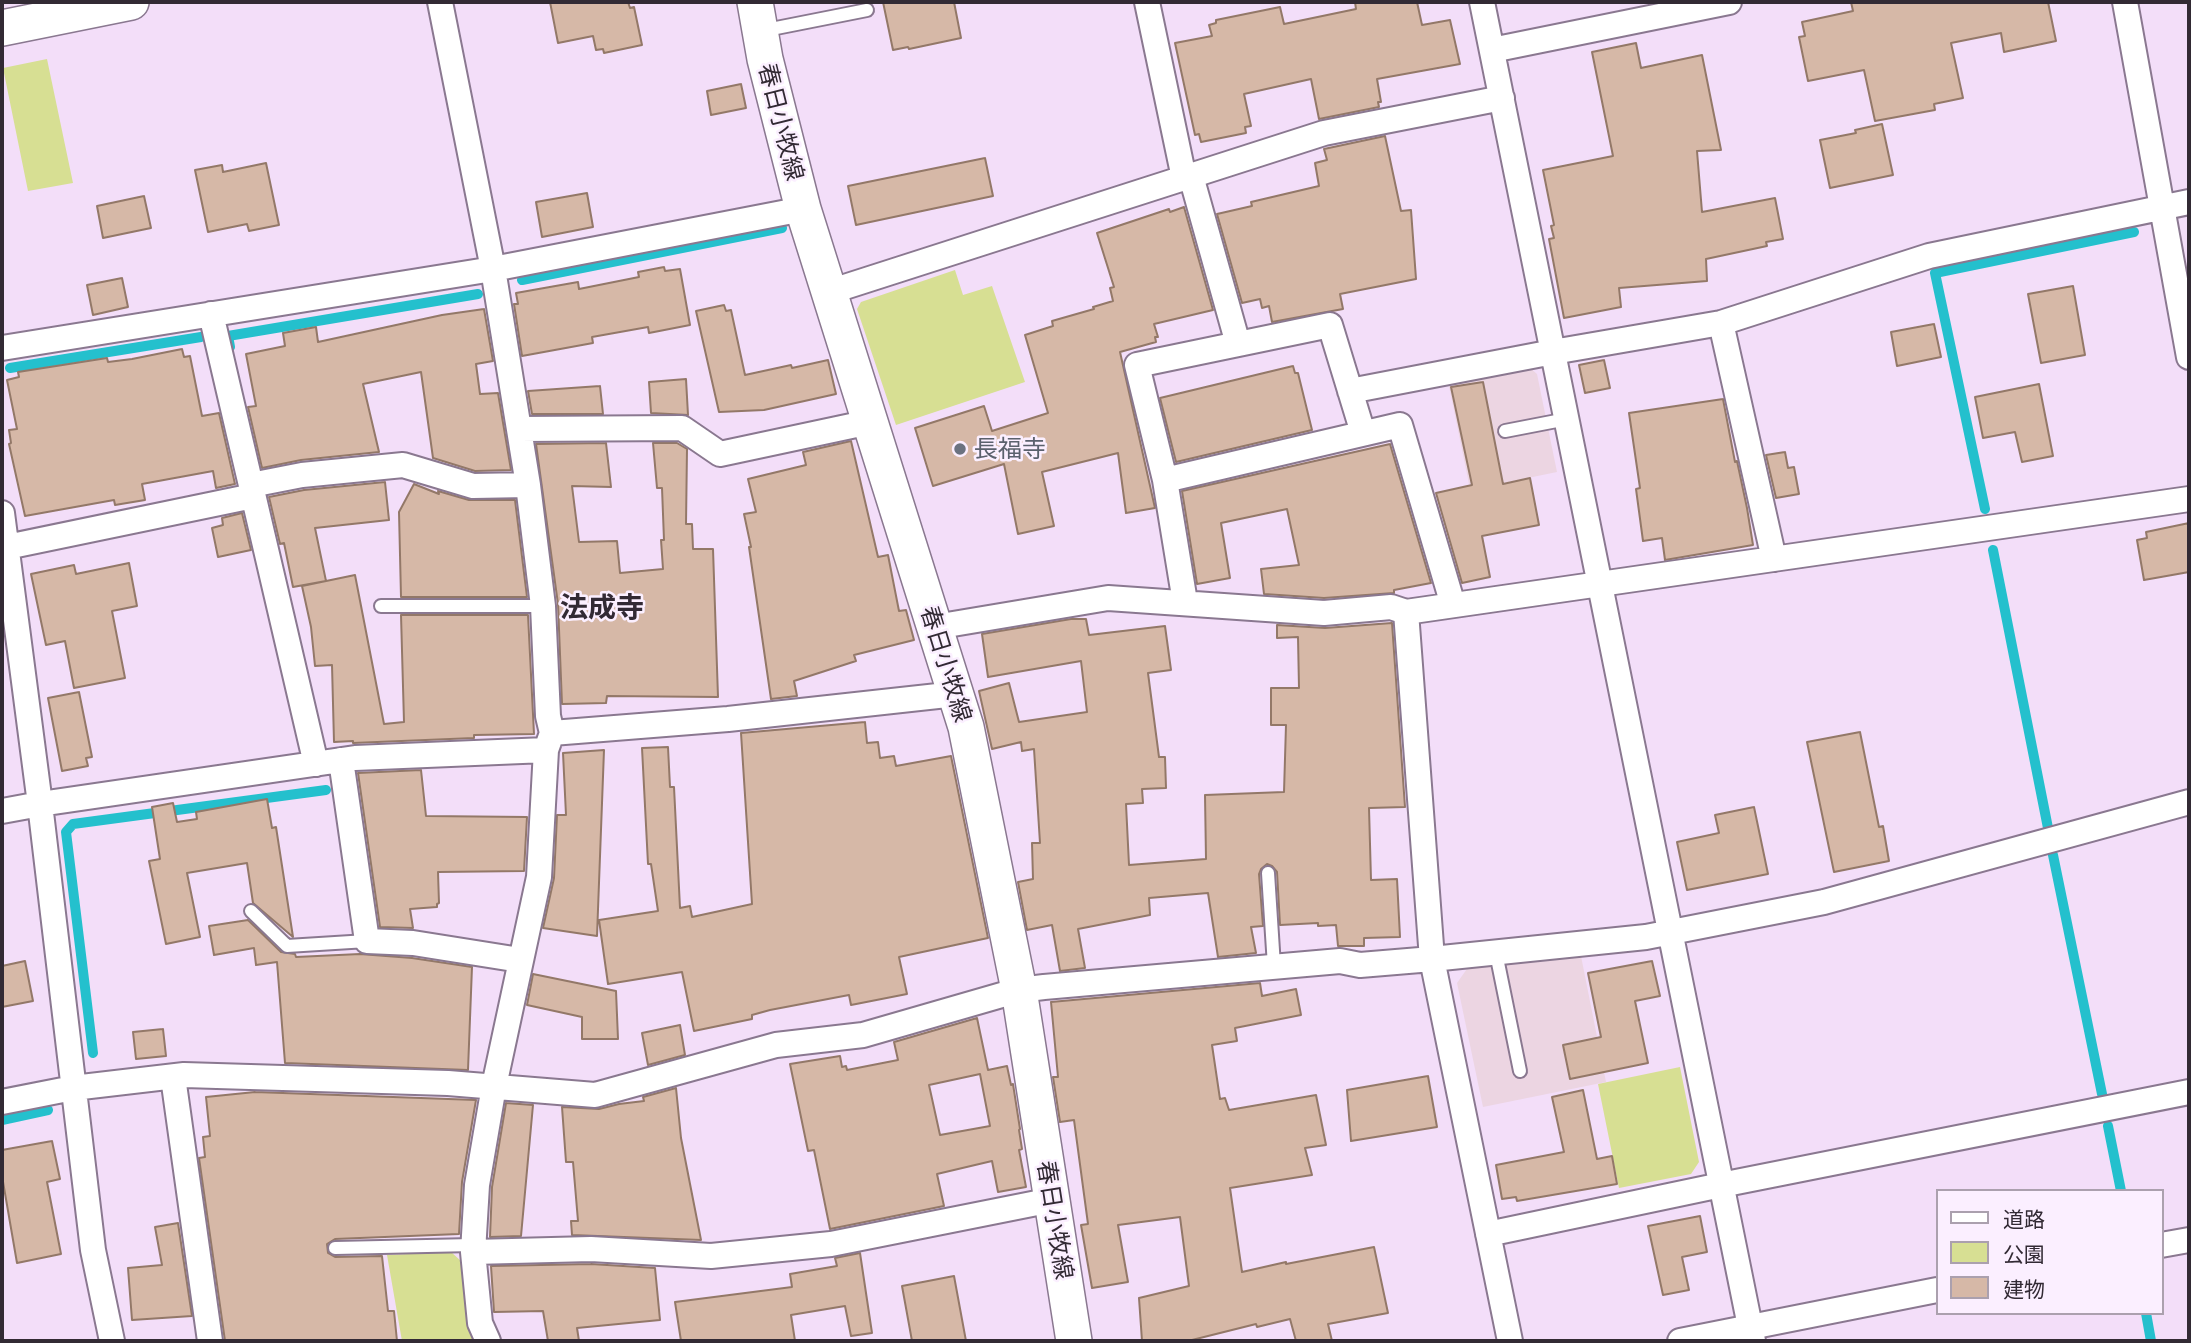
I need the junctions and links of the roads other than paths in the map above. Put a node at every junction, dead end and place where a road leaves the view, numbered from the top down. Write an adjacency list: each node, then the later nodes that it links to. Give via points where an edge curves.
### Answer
1 (131, 2): 9 (main road)
2 (440, 2): 16 (street)
3 (1147, 2): 12 (street)
4 (1482, 2): 10 (street)
5 (1729, 2): 10 (street)
6 (2125, 2): 14 (street)
7 (867, 10): 8 (lane)
8 (757, 17): 15 (main road, 春日小牧線)
9 (2, 28)
10 (1492, 50): 11 (street)
11 (1502, 98): 12 (street, via 1324,133); 22 (street)
12 (1187, 177): 17 (street); 20 (street)
13 (2189, 202): 14 (street)
14 (2162, 208): 19 (street, via 1929,256); 23 (street)
15 (803, 209): 16 (street); 17 (main road, 春日小牧線)
16 (492, 269): 18 (street); 27 (street)
17 (829, 292): 26 (main road, 春日小牧線)
18 (211, 314): 21 (street); 32 (street)
19 (1721, 323): 22 (street); 36 (street)
20 (1238, 344): 24 (street, via 1330,325); 30 (street, via 1137,365)
21 (2, 348)
22 (1553, 352): 24 (street); 25 (street)
23 (2189, 357)
24 (1350, 391): 29 (street)
25 (1567, 419): 28 (lane); 37 (street)
26 (870, 422): 27 (street, via 720,454 682,428); 43 (main road, 春日小牧線)
27 (519, 429): 31 (street)
28 (1506, 431)
29 (1363, 433): 30 (street); 39 (street, via 1400,425)
30 (1165, 480): 38 (street)
31 (528, 485): 32 (street, via 473,486 403,465 302,475); 41 (street)
32 (252, 490): 35 (street); 47 (street)
33 (2189, 499): 36 (street)
34 (2, 513): 35 (street)
35 (4, 548): 49 (street)
36 (1773, 559): 37 (street)
37 (1600, 584): 39 (street); 53 (street)
38 (1185, 601): 42 (street, via 1324,613 1391,607); 43 (street, via 1108,598)
39 (1452, 605): 42 (street)
40 (381, 606): 41 (lane)
41 (543, 606): 45 (street)
42 (1406, 612): 56 (street)
43 (934, 627): 44 (main road, 春日小牧線)
44 (956, 694): 45 (street); 59 (main road, 春日小牧線)
45 (549, 742): 46 (street); 57 (street, via 539,877)
46 (341, 760): 47 (street); 54 (street)
47 (316, 764): 49 (street)
48 (2189, 802): 53 (street, via 1824,902)
49 (40, 803): 50 (street); 63 (street)
50 (2, 811)
51 (1268, 873): 58 (lane)
52 (251, 911): 54 (lane, via 287,946)
53 (1670, 932): 55 (street); 66 (street)
54 (368, 942): 57 (street, via 412,943)
55 (1496, 953): 56 (street); 60 (lane)
56 (1432, 959): 58 (street); 68 (street)
57 (520, 960): 62 (street)
58 (1274, 966): 59 (street)
59 (1019, 990): 62 (street, via 863,1035 776,1045 595,1094); 67 (main road, 春日小牧線)
60 (1520, 1071)
61 (173, 1077): 62 (street, via 264,1076); 63 (street); 76 (street)
62 (494, 1086): 72 (street, via 477,1185)
63 (73, 1088): 65 (street); 75 (street, via 93,1250)
64 (2189, 1092): 66 (street)
65 (2, 1102)
66 (1721, 1185): 68 (street); 74 (street)
67 (1052, 1200): 72 (street, via 831,1244 711,1256); 78 (main road, 春日小牧線)
68 (1488, 1234): 79 (street)
69 (2189, 1240): 70 (street)
70 (2163, 1245)
71 (335, 1248): 72 (lane)
72 (473, 1249): 77 (street, via 480,1323)
73 (1936, 1290): 74 (street)
74 (1752, 1334): 80 (street)
75 (112, 1341)
76 (210, 1341)
77 (488, 1341)
78 (1074, 1341)
79 (1510, 1341)
80 (1680, 1341)

